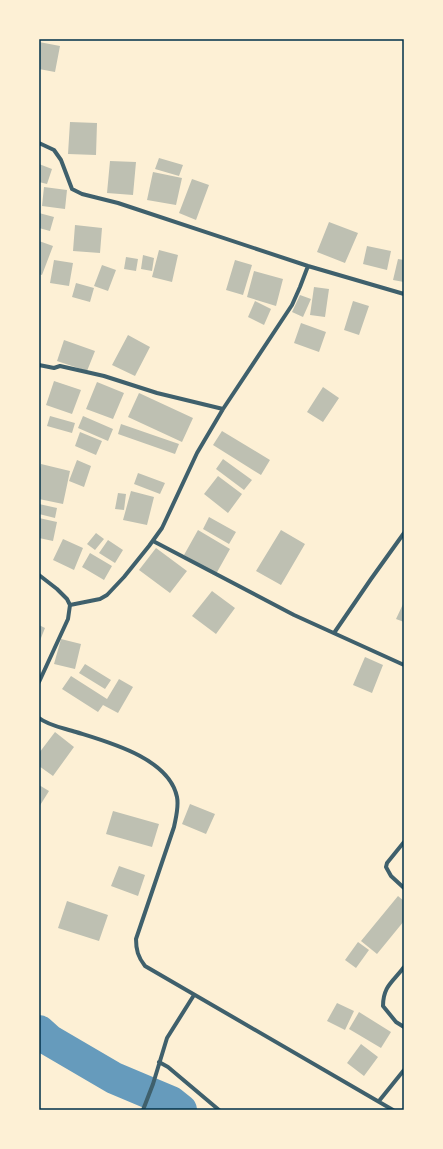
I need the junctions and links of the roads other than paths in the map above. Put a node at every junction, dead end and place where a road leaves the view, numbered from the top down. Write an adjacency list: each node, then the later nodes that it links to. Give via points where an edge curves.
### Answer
1 (39, 143): 2 (street, via 54,150 62,160 72,189 82,194 118,203)
2 (308, 266): 3 (street); 5 (street, via 292,305)
3 (404, 294)
4 (39, 365): 5 (street, via 48,368 60,366 104,376 157,393)
5 (223, 409): 7 (street, via 197,453 162,528)
6 (404, 534): 10 (street)
7 (153, 541): 9 (street, via 107,595 100,600); 10 (street, via 294,615)
8 (39, 575): 9 (street, via 57,589)
9 (70, 605): 12 (street, via 68,619)
10 (334, 633): 11 (street)
11 (404, 665)
12 (39, 682)
13 (39, 718): 17 (street, via 133,753 152,763 173,785 177,797 174,827 139,929 136,950 145,966)
14 (404, 842): 15 (street, via 386,867 391,876)
15 (404, 888)
16 (404, 967): 18 (street, via 385,989 382,1006)
17 (194, 995): 19 (street, via 167,1038); 21 (street)
18 (404, 1028)
19 (159, 1062): 22 (street); 23 (street)
20 (404, 1070): 21 (street)
21 (379, 1101): 24 (street)
22 (143, 1110)
23 (219, 1110)
24 (393, 1110)

